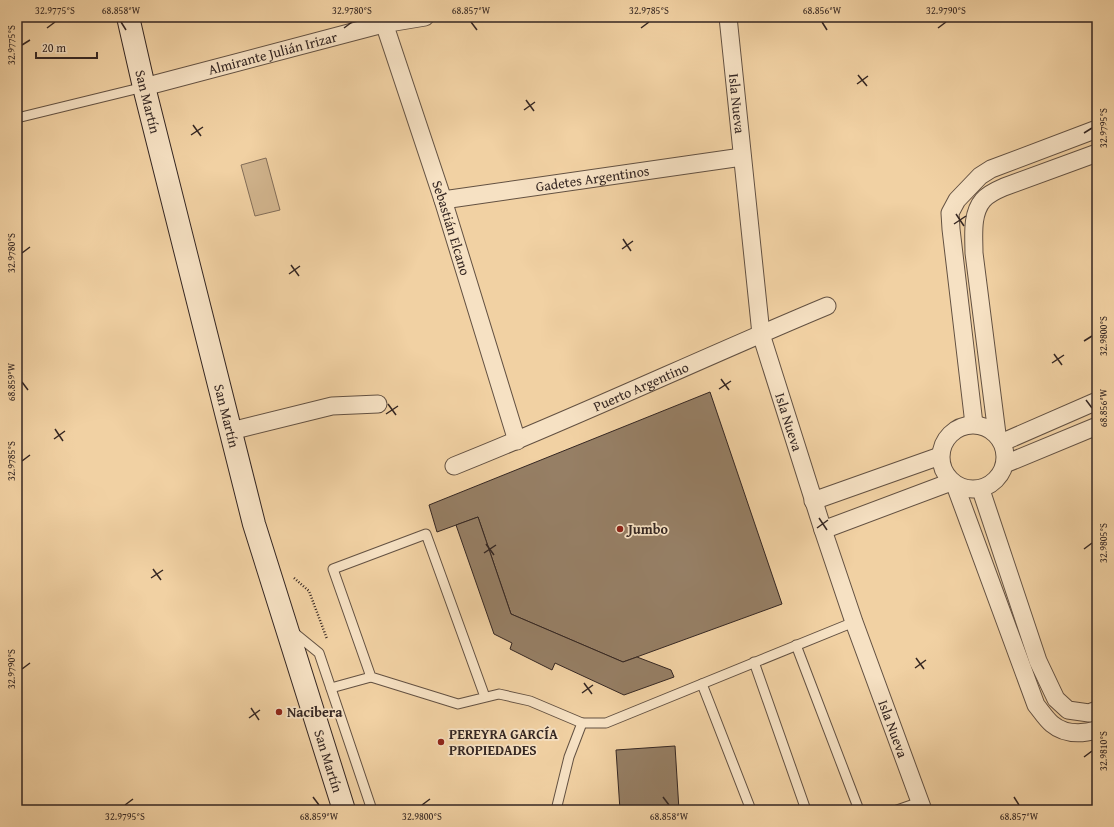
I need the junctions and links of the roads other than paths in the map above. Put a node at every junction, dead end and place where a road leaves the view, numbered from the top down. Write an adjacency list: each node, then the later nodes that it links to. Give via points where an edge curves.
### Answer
1 (128, 17): 5 (main road, San Martín)
2 (425, 17): 4 (street, Almirante Julián Irizar)
3 (728, 17): 9 (street, Isla Nueva)
4 (383, 20): 5 (street, Almirante Julián Irizar); 10 (street, Sebastián Elcano)
5 (144, 87): 6 (lane); 17 (main road, San Martín)
6 (17, 118)
7 (1097, 129): 15 (street, via 990,169 968,187 950,213)
8 (1097, 153): 18 (street, via 991,193 982,201 978,210 974,226 974,253)
9 (742, 157): 10 (street, Gadetes Argentinos); 12 (street, Isla Nueva)
10 (443, 200): 19 (street, Sebastián Elcano)
11 (827, 306): 12 (street, Puerto Argentino)
12 (761, 334): 19 (street, Puerto Argentino); 25 (street, Isla Nueva)
13 (1097, 401): 18 (street)
14 (378, 404): 17 (street, via 332,406)
15 (974, 424): 18 (street, via 986,427); 20 (street, via 958,428 946,440)
16 (1097, 426): 21 (street)
17 (230, 431): 28 (main road, San Martín, via 254,524)
18 (1000, 438): 21 (street)
19 (517, 441): 22 (street, Puerto Argentino)
20 (940, 456): 23 (street, via 943,470); 25 (street)
21 (1006, 464): 24 (street, via 997,480)
22 (454, 466)
23 (953, 483): 24 (street, via 968,490); 26 (street); 37 (street, via 1036,705 1053,725 1066,732 1085,733)
24 (981, 490): 35 (street, via 1038,661 1056,699 1068,710 1089,713)
25 (813, 501): 26 (street, Isla Nueva)
26 (823, 530): 27 (street, Isla Nueva)
27 (854, 622): 29 (lane); 38 (street, Isla Nueva)
28 (286, 626): 33 (lane, via 320,653); 39 (main road, San Martín)
29 (796, 645): 30 (lane); 44 (lane)
30 (754, 662): 32 (lane); 43 (lane)
31 (371, 677): 33 (lane); 34 (lane, via 458,704); 34 (lane, via 333,569 426,534)
32 (702, 684): 36 (lane, via 606,723); 42 (lane)
33 (331, 688): 40 (lane)
34 (484, 697): 36 (lane, via 499,694 530,701)
35 (1097, 710)
36 (582, 723): 41 (lane, via 569,757)
37 (1097, 730)
38 (921, 806): 45 (lane)
39 (344, 810)
40 (372, 810)
41 (556, 810)
42 (750, 810)
43 (806, 810)
44 (859, 810)
45 (897, 810)

